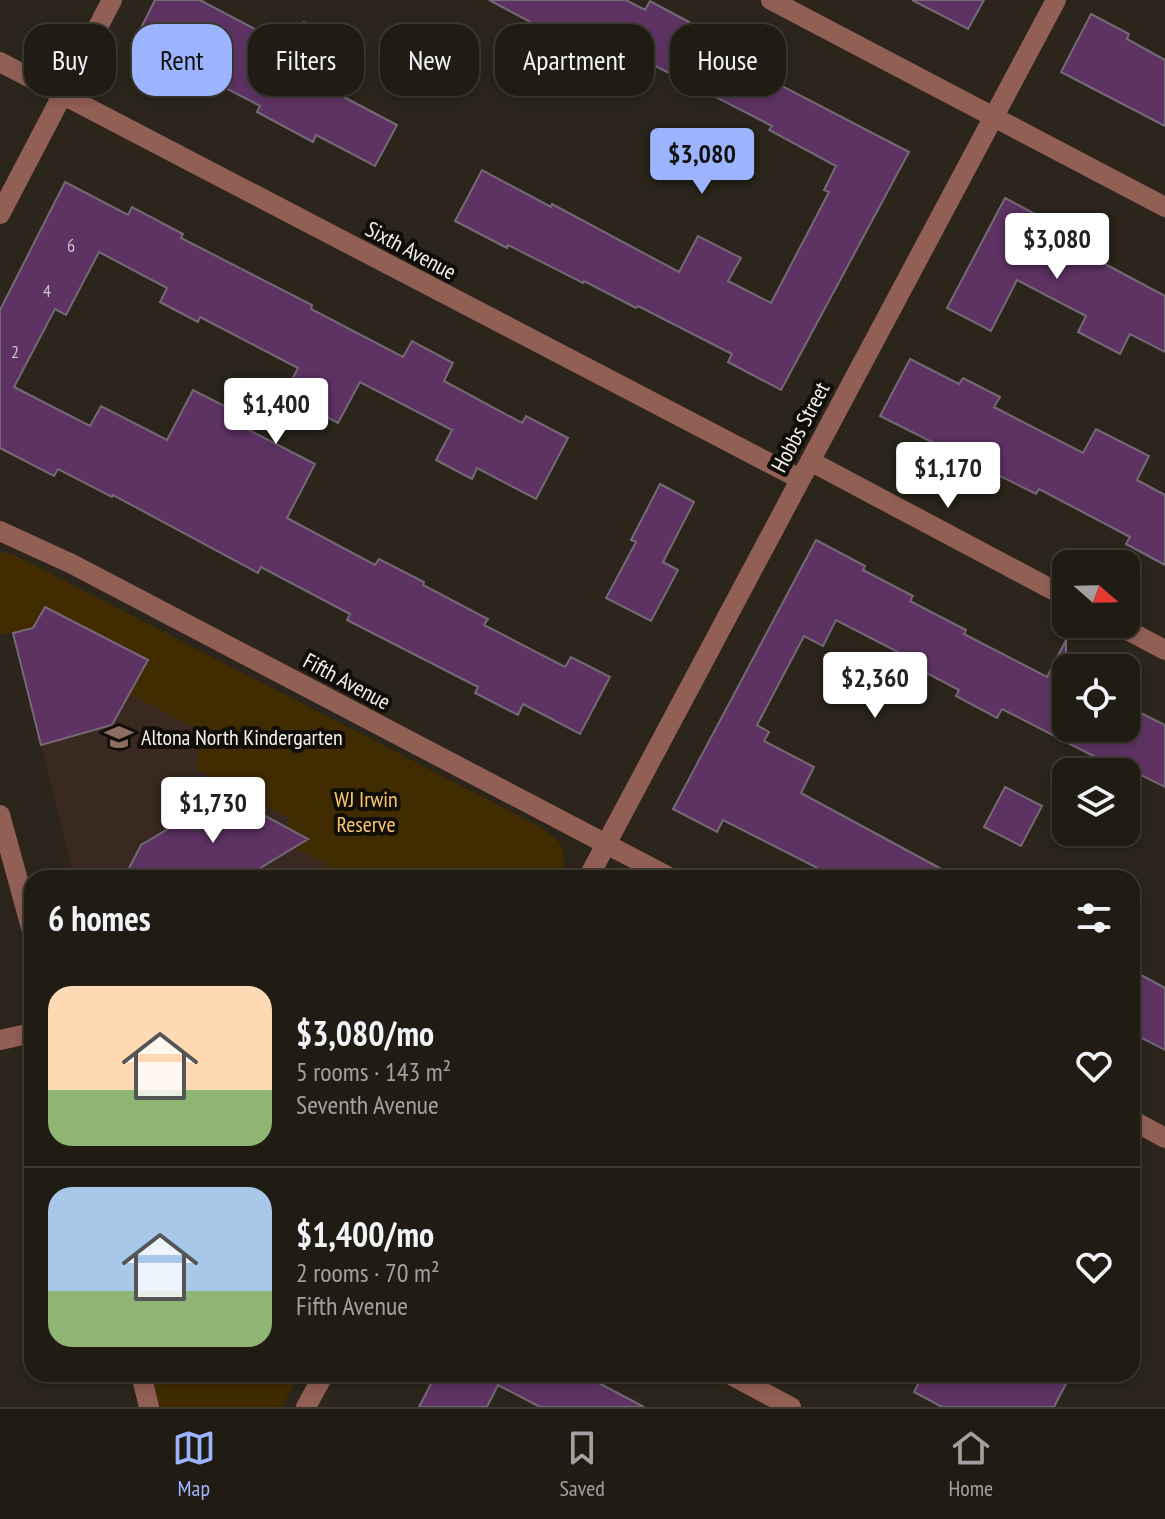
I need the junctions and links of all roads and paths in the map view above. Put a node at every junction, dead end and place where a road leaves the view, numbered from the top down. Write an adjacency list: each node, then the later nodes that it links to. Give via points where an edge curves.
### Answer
1 (112, 0): 4 (street)
2 (771, 0): 9 (street)
3 (1056, 0): 9 (street, Hobbs Street)
4 (99, 24)
5 (0, 62): 6 (street, Sixth Avenue)
6 (24, 75)
7 (61, 96): 11 (street)
8 (64, 96): 13 (street, Sixth Avenue)
9 (992, 117): 10 (street); 12 (street, Hobbs Street)
10 (1165, 207)
11 (0, 214)
12 (810, 461): 13 (street, Hobbs Street); 15 (street)
13 (800, 479): 19 (street, Hobbs Street)
14 (0, 531): 19 (street, Fifth Avenue)
15 (1052, 590)
16 (1140, 637): 17 (street)
17 (1165, 650)
18 (0, 815): 22 (street)
19 (606, 844): 20 (street, Hobbs Street); 21 (street, Fifth Avenue)
20 (592, 870)
21 (656, 870)
22 (24, 897)
23 (24, 1035): 24 (street)
24 (0, 1040)
25 (1140, 1124): 26 (street)
26 (1165, 1138)
27 (143, 1382): 30 (street)
28 (320, 1382): 31 (street)
29 (744, 1382): 32 (street)
30 (149, 1407)
31 (306, 1407)
32 (791, 1407)

